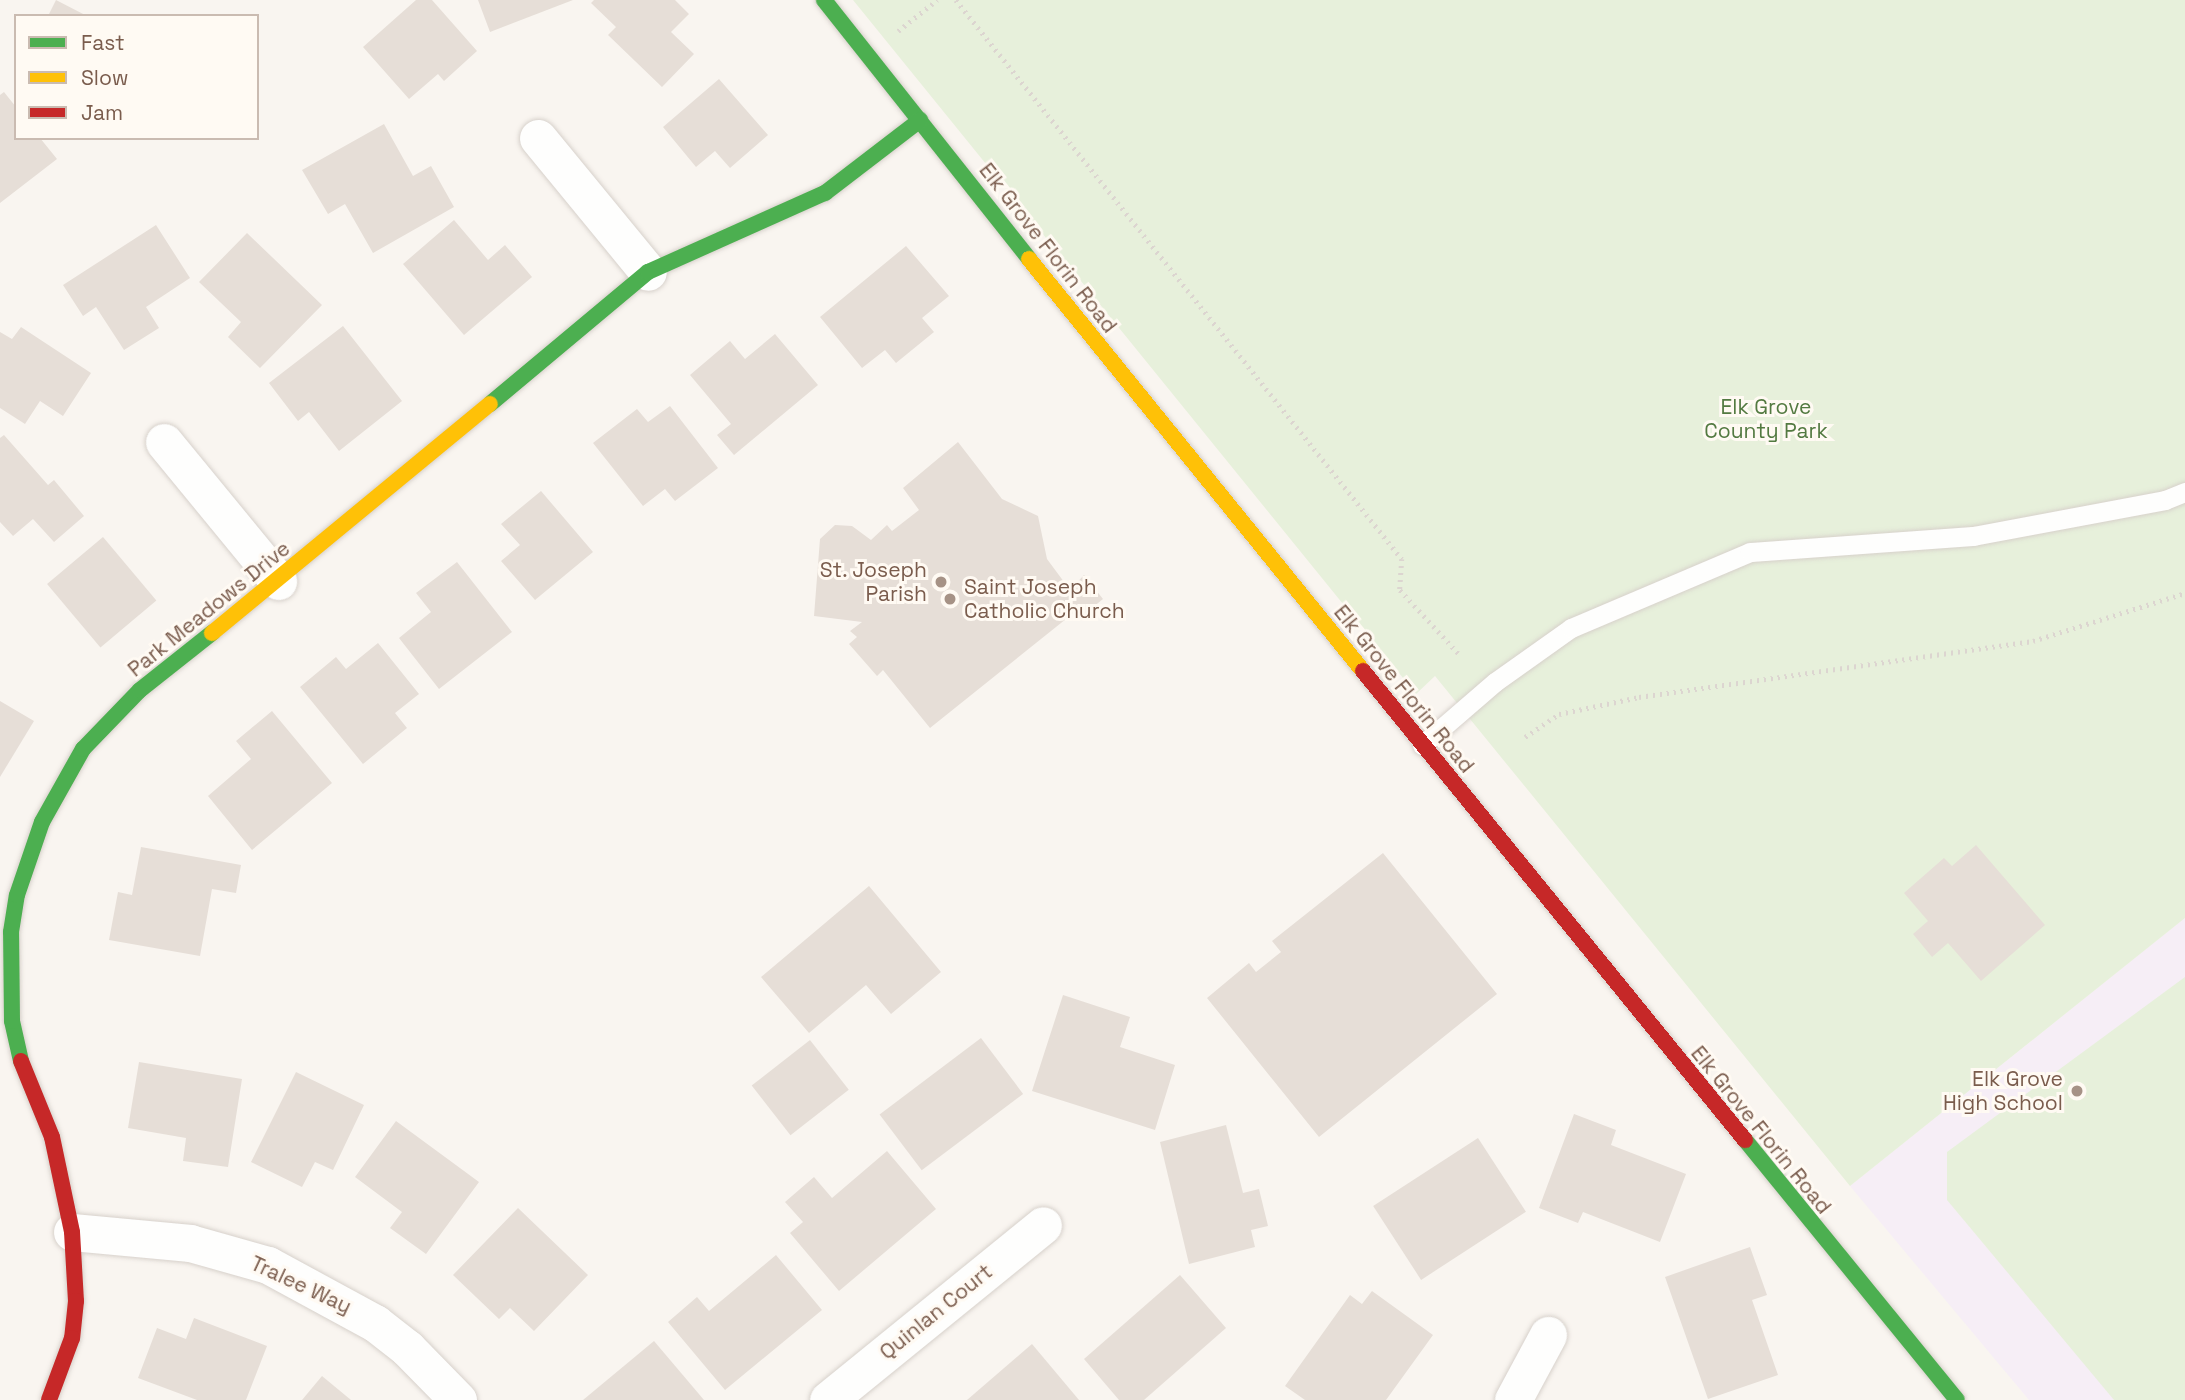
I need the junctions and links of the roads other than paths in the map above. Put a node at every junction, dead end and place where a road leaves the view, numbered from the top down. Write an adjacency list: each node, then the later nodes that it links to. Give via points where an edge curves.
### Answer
1 (824, 0): 2 (main road, Elk Grove Florin Road)
2 (920, 120): 4 (main road, Park Meadows Drive, via 825,193); 8 (main road, Elk Grove Florin Road)
3 (538, 138): 4 (street)
4 (648, 272): 7 (main road, Park Meadows Drive)
5 (164, 442): 7 (street)
6 (2185, 492): 8 (lane, via 2165,500 1973,536 1750,552 1571,628 1495,682)
7 (278, 581): 9 (main road, Park Meadows Drive, via 140,690 83,749)
8 (1422, 745): 17 (main road, Elk Grove Florin Road)
9 (8, 892): 11 (main road, Park Meadows Drive, via 12,1021 21,1062 52,1138)
10 (1043, 1225): 15 (street, Quinlan Court)
11 (72, 1232): 13 (main road, Park Meadows Drive, via 76,1301 72,1338); 14 (street, Tralee Way, via 190,1243 268,1265 375,1323)
12 (1548, 1335): 16 (street)
13 (49, 1400)
14 (458, 1400)
15 (828, 1400)
16 (1513, 1400)
17 (1957, 1400)

